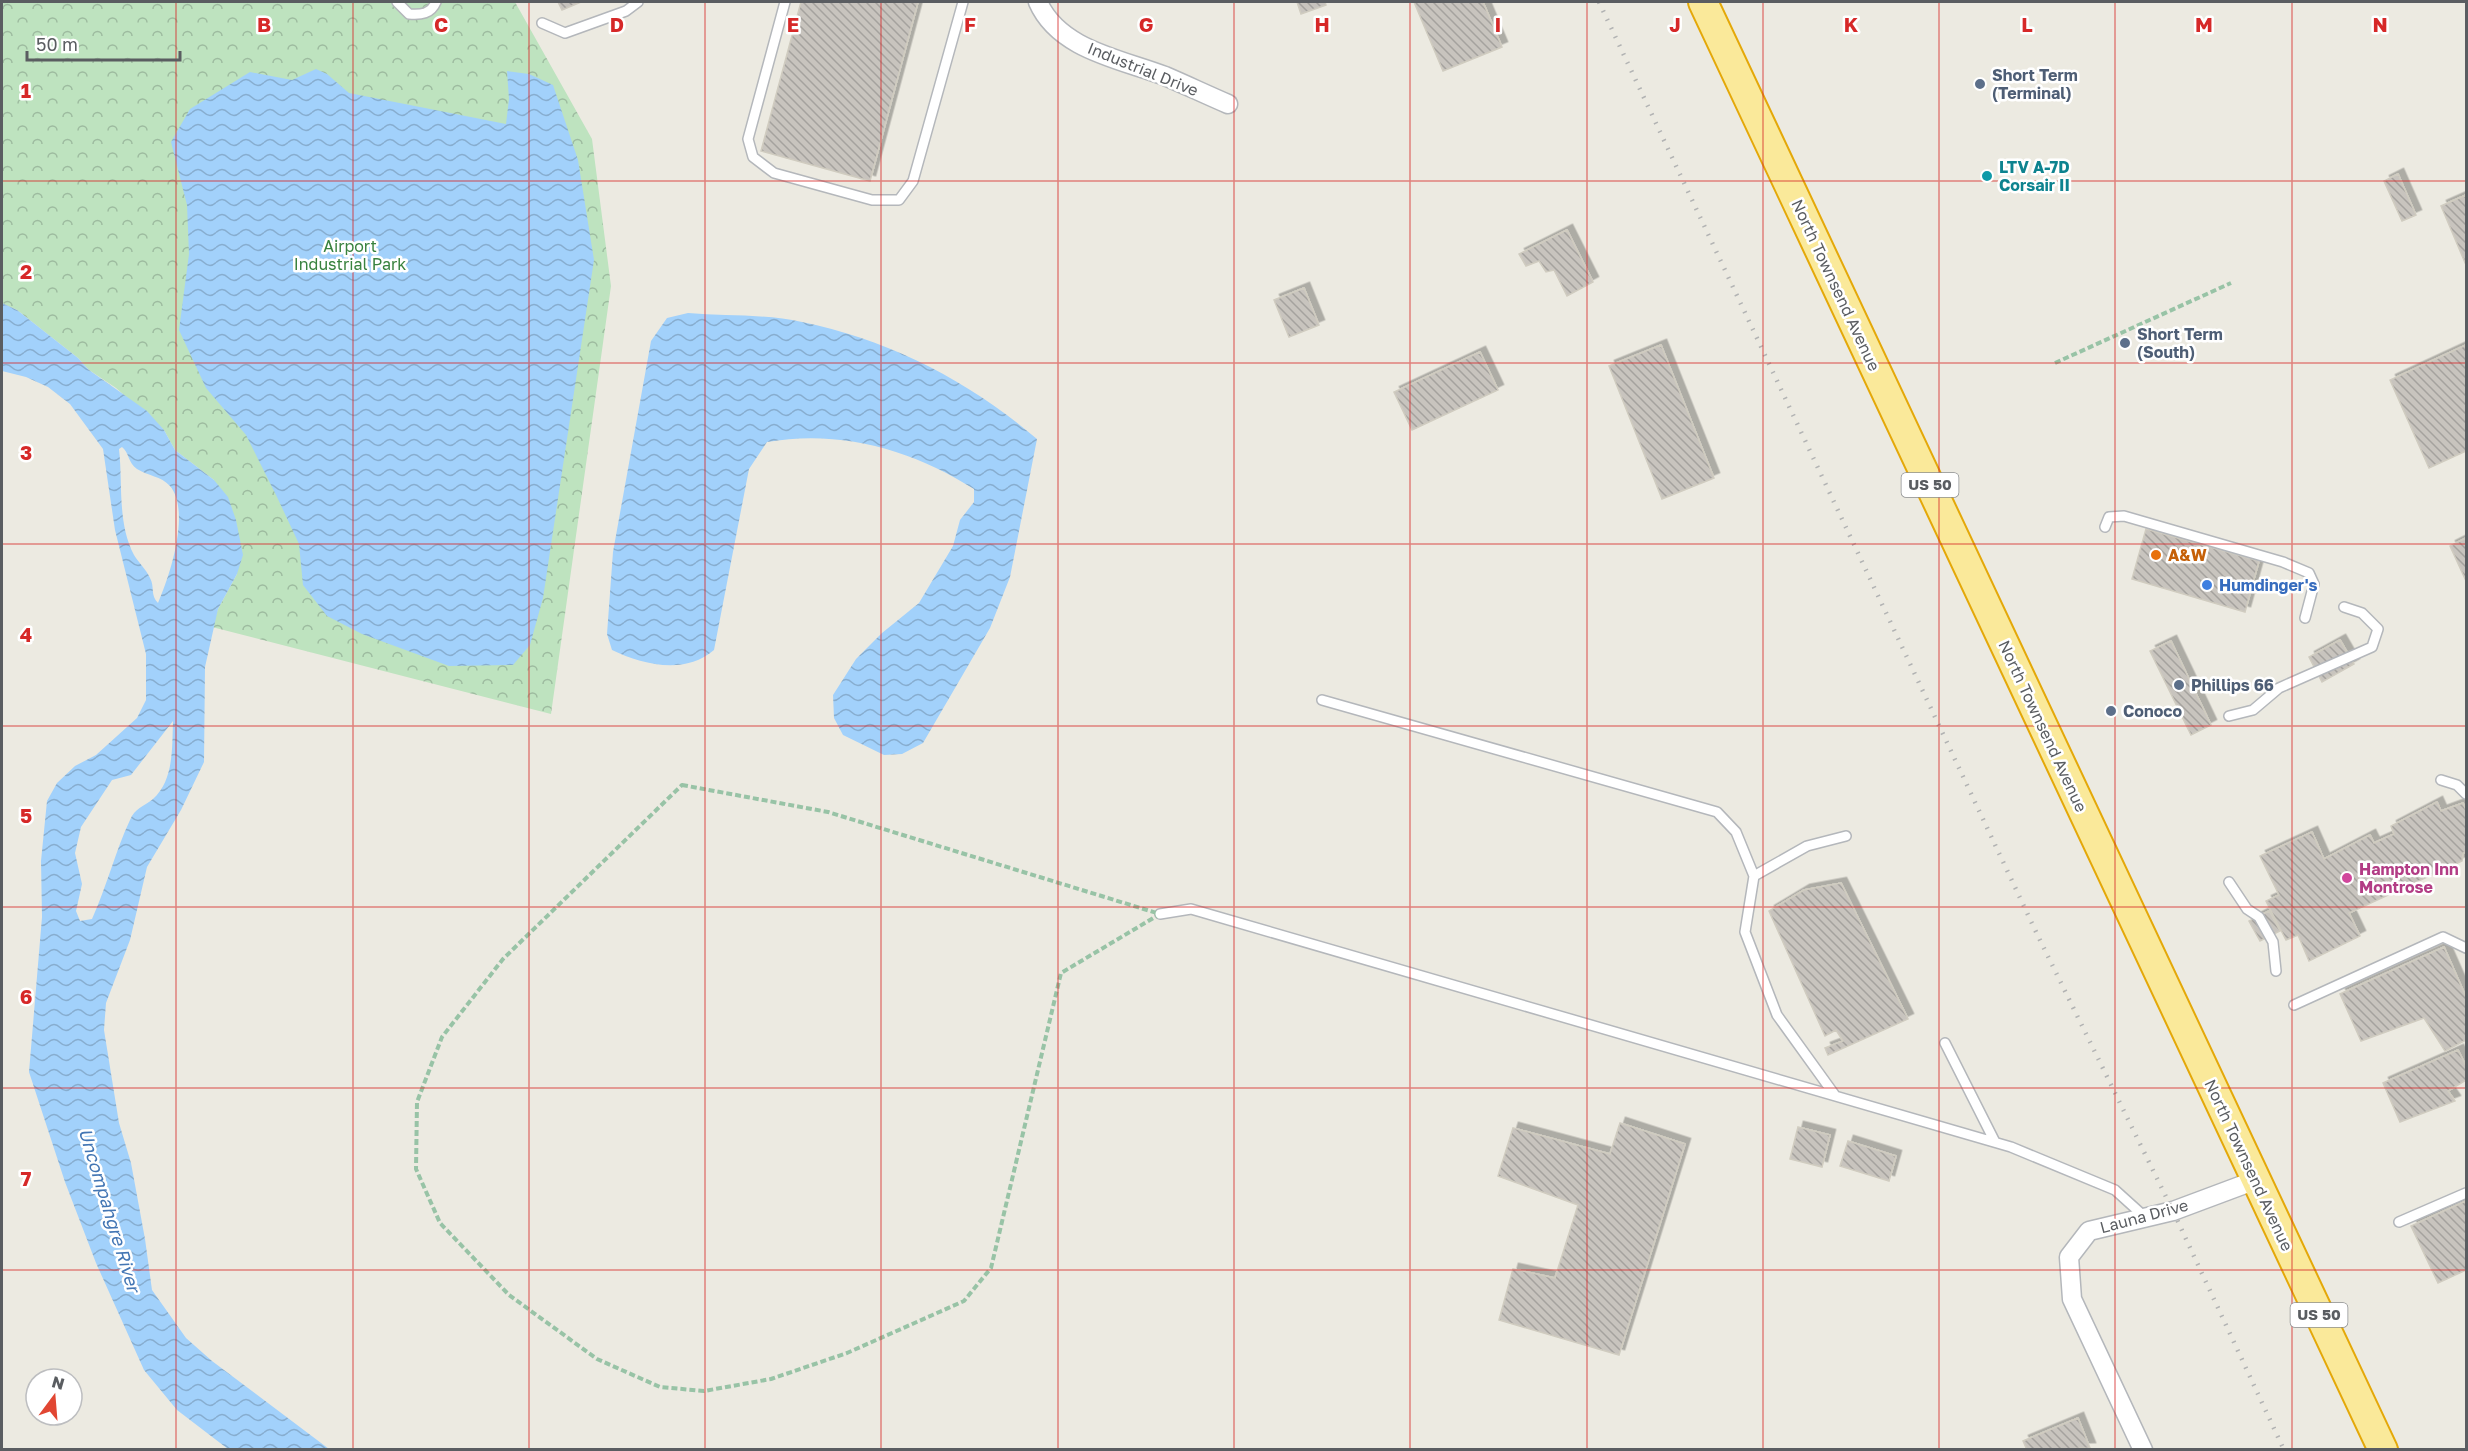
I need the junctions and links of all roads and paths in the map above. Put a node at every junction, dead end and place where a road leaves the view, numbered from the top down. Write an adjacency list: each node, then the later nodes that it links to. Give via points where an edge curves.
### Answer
1 (398, 2): 2 (lane, via 409,14 422,15)
2 (436, 2)
3 (638, 2): 8 (lane, via 626,11 565,33)
4 (785, 2): 5 (lane, via 748,139 753,157 774,173 872,200 899,200 913,181)
5 (963, 2)
6 (1038, 2): 9 (street, Industrial Drive, via 1056,26 1096,53 1164,76)
7 (1703, 2): 29 (highway, North Townsend Avenue / US 50)
8 (542, 23)
9 (1228, 104)
10 (2231, 283): 11 (path)
11 (2055, 363)
12 (2105, 527): 14 (lane, via 2109,517 2124,516 2283,562 2308,573 2314,584)
13 (2344, 607): 16 (lane, via 2362,613 2378,629 2372,648 2279,688 2253,710)
14 (2305, 618)
15 (1322, 700): 20 (lane, via 1717,812 1736,831)
16 (2229, 716)
17 (2441, 780): 18 (lane, via 2457,785)
18 (2466, 794)
19 (1846, 836): 20 (lane, via 1807,846)
20 (1754, 876): 27 (lane, via 1745,932 1777,1015)
21 (2229, 882): 24 (lane, via 2247,909 2259,917 2273,942)
22 (1160, 914): 22 (path, via 1061,973 991,1268 964,1301 826,1361 771,1379 704,1391 660,1387 597,1359 509,1295 440,1223 416,1169 417,1102 442,1037 503,959 682,785 828,812); 27 (lane, via 1191,909)
23 (2466, 948): 25 (lane, via 2444,937)
24 (2276, 971)
25 (2295, 1005)
26 (1946, 1043): 28 (lane)
27 (1834, 1095): 28 (lane)
28 (1995, 1142): 31 (lane, via 2115,1190)
29 (2256, 1180): 31 (street, Launa Drive); 34 (highway, North Townsend Avenue / US 50)
30 (2466, 1193): 32 (lane)
31 (2146, 1218): 33 (street, Launa Drive, via 2089,1232 2069,1257 2072,1299)
32 (2399, 1222)
33 (2143, 1449)
34 (2383, 1449)

